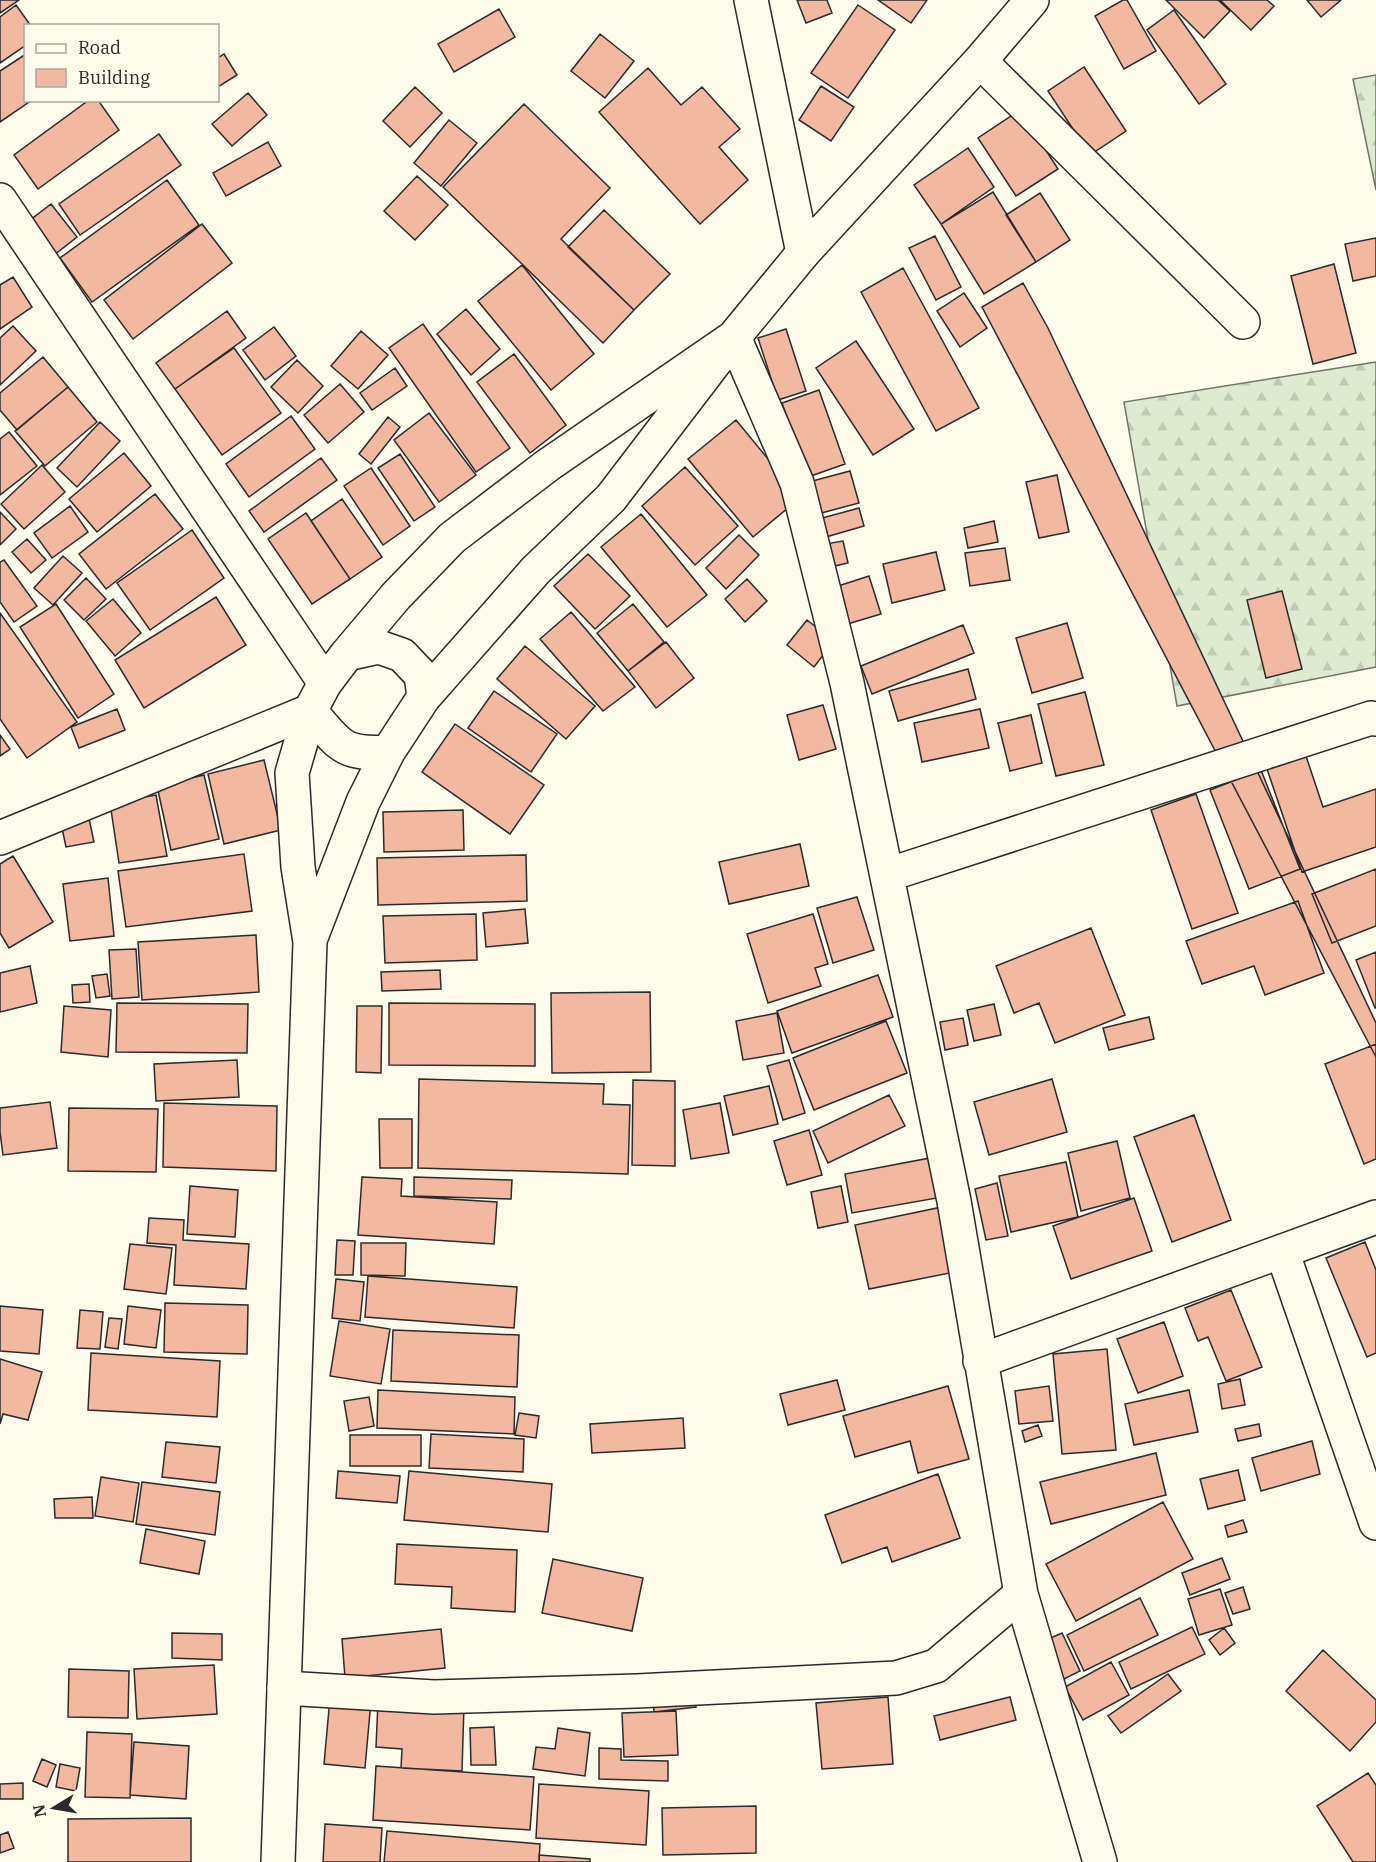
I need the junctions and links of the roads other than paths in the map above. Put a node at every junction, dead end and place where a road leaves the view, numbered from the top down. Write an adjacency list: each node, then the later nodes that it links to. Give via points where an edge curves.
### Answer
1 (751, 0): 5 (street)
2 (1032, 0): 3 (street)
3 (980, 61): 5 (street); 6 (street)
4 (0, 200): 9 (street)
5 (803, 253): 7 (street)
6 (1243, 322)
7 (734, 337): 8 (street, via 548,465 452,538); 10 (street, via 611,498 535,571); 14 (street, via 797,483 848,683)
8 (347, 654): 9 (street); 10 (street, via 379,647 402,655 421,675)
9 (318, 697): 12 (street, via 332,736 347,749); 13 (street); 15 (street, via 292,773 298,867)
10 (424, 697): 12 (street)
11 (1376, 719): 14 (street)
12 (388, 752): 15 (street, via 363,802)
13 (0, 838)
14 (887, 875): 18 (street, via 954,1201)
15 (310, 942): 21 (street)
16 (1376, 1217): 17 (street)
17 (1282, 1251): 18 (street); 19 (street)
18 (980, 1361): 20 (street)
19 (1376, 1523)
20 (1021, 1594): 21 (street, via 936,1666 896,1678 434,1697); 23 (street)
21 (284, 1688): 22 (street)
22 (278, 1862)
23 (1100, 1862)

